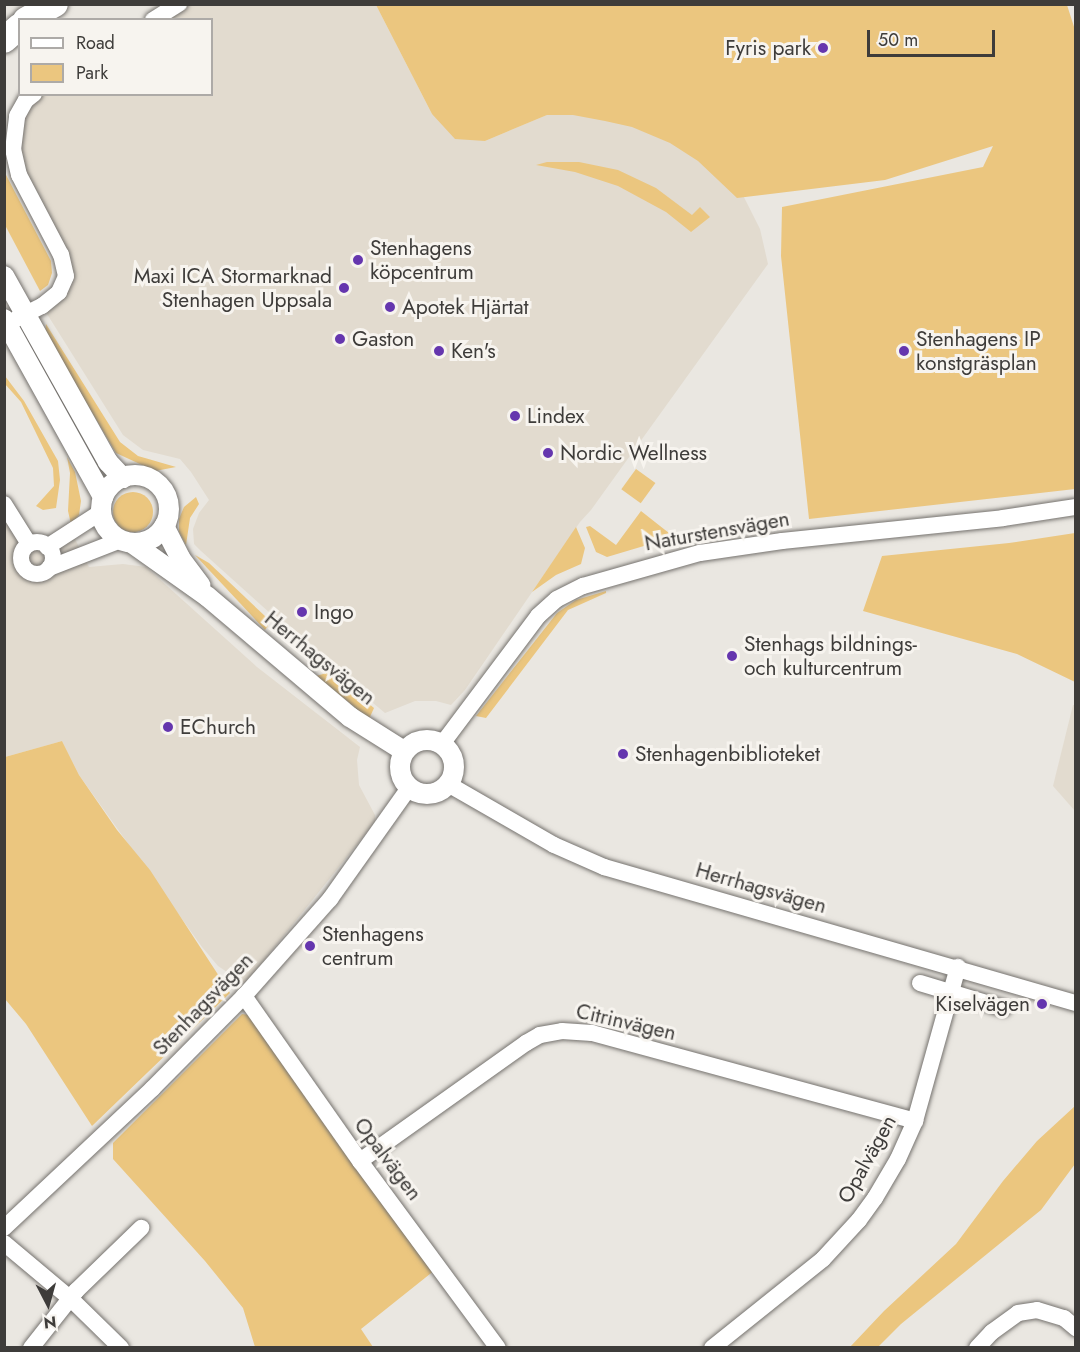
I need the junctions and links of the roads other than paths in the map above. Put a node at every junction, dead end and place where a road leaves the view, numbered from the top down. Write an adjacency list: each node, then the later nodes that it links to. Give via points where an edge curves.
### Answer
1 (55, 4): 3 (main road)
2 (179, 4): 4 (street)
3 (30, 18)
4 (156, 18)
5 (18, 26): 6 (main road)
6 (4, 40)
7 (31, 96): 9 (street, via 16,116 12,150 19,175 61,255 66,276 59,292)
8 (4, 276): 9 (street)
9 (26, 315): 10 (street); 11 (street, via 108,462)
10 (6, 321): 13 (street)
11 (123, 478): 13 (street, via 109,487); 15 (street, via 142,476 157,483 168,504)
12 (4, 504): 17 (street)
13 (102, 504): 16 (street, via 105,527); 18 (street)
14 (1076, 507): 21 (street, Naturstensvägen, via 700,553 584,586 557,598 538,616)
15 (164, 526): 16 (street, via 154,537); 20 (street, Herrhagsvägen, via 180,558)
16 (126, 542): 19 (street); 20 (street, Herrhagsvägen)
17 (29, 544): 18 (street, via 37,542); 19 (street, via 21,558 25,568 37,574)
18 (47, 547): 19 (street, via 52,558)
19 (49, 568)
20 (208, 597): 22 (street, Herrhagsvägen, via 350,717)
21 (442, 744): 22 (street, via 422,740); 23 (street, via 452,758)
22 (404, 752): 24 (street, via 399,767)
23 (448, 784): 24 (street, via 434,793); 25 (street, Herrhagsvägen, via 554,845 604,867)
24 (410, 788): 28 (street, Stenhagsvägen, via 330,898)
25 (958, 968): 27 (street, Opalvägen); 29 (street, Herrhagsvägen)
26 (920, 983): 27 (street)
27 (952, 994): 30 (street); 31 (street, Opalvägen)
28 (244, 996): 32 (street, Opalvägen); 33 (street, Stenhagsvägen)
29 (1076, 1003)
30 (1003, 1008)
31 (915, 1121): 32 (street, Citrinvägen, via 592,1033 562,1030 526,1043); 41 (street, Opalvägen, via 890,1174 859,1220 798,1281)
32 (360, 1161): 40 (street, Opalvägen)
33 (4, 1228)
34 (141, 1228): 36 (street)
35 (4, 1243): 36 (street)
36 (70, 1299): 38 (street); 39 (street)
37 (1076, 1328): 42 (street, via 1064,1318 1037,1310 1018,1313)
38 (31, 1347)
39 (121, 1347)
40 (498, 1347)
41 (712, 1347)
42 (977, 1347)

